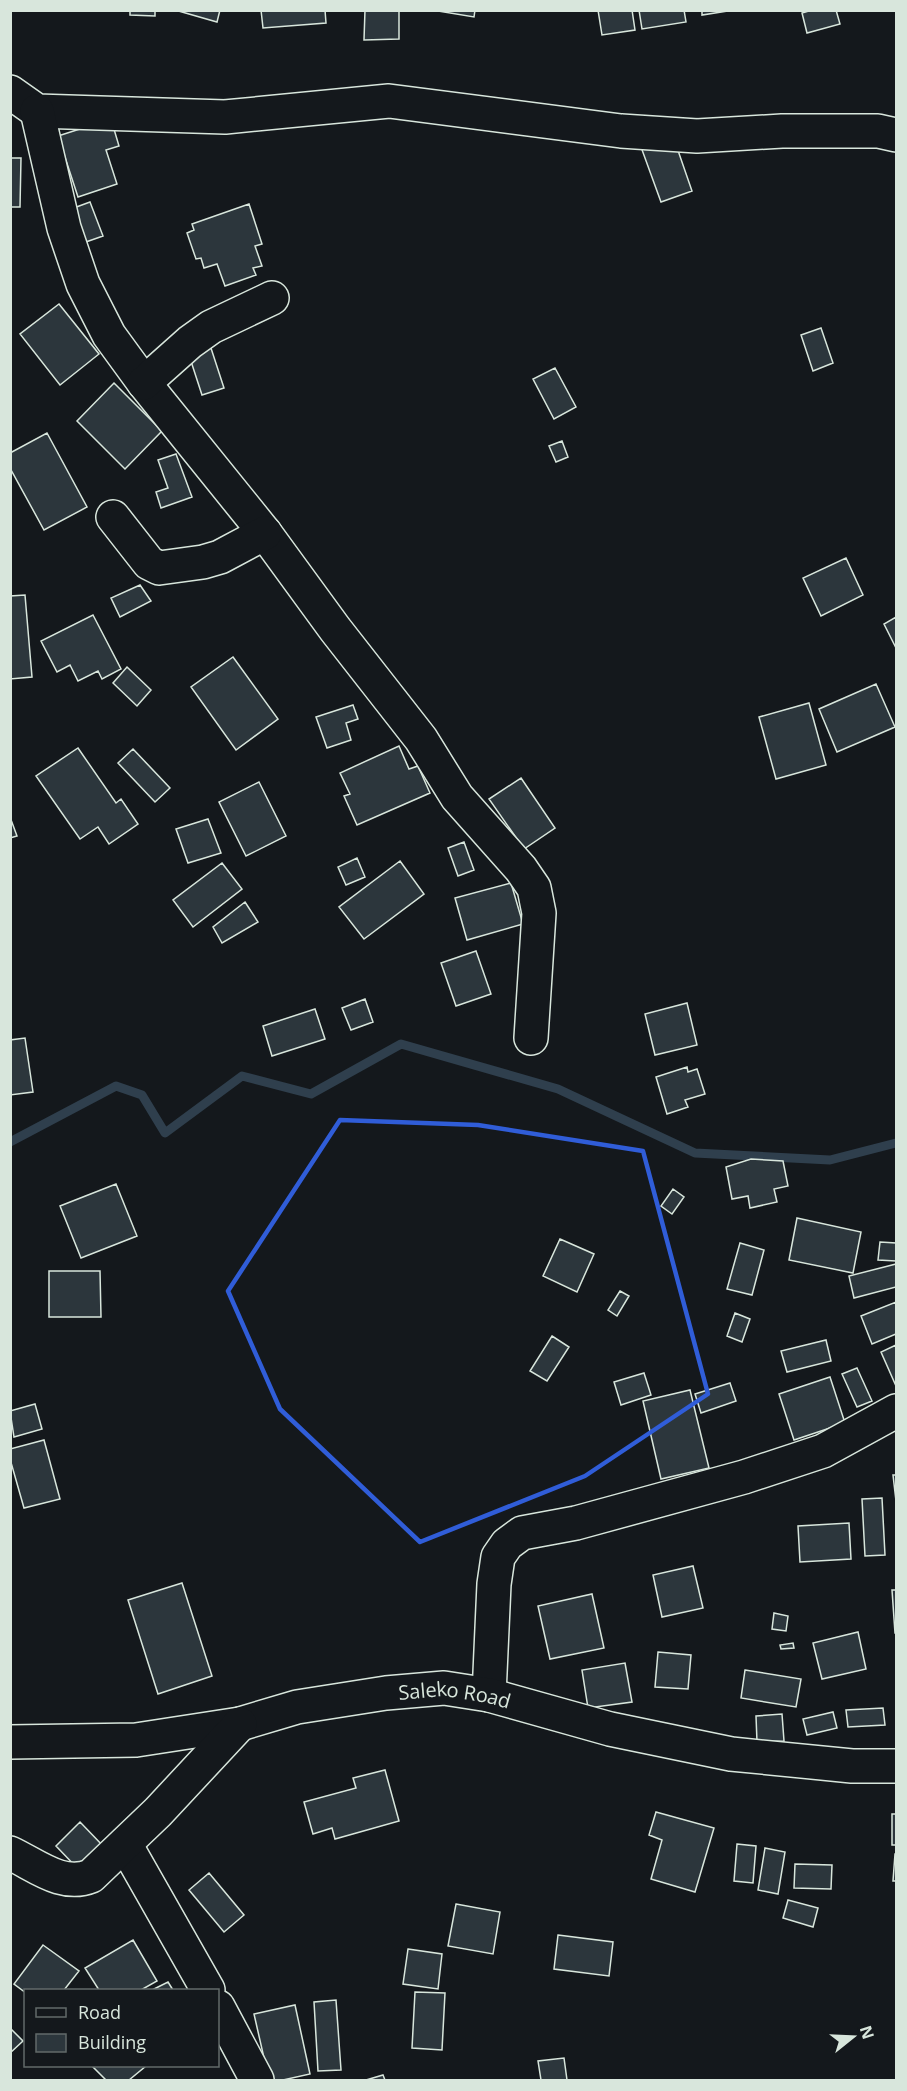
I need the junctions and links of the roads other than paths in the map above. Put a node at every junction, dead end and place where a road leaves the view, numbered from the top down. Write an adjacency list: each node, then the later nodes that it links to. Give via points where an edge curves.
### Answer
1 (10, 92): 2 (street)
2 (37, 111): 3 (street, via 225,117 389,102 621,132 697,136 878,131); 5 (street, via 56,198 83,284 110,335)
3 (897, 135)
4 (272, 298): 5 (street, via 211,327)
5 (144, 383): 7 (street)
6 (113, 517): 7 (street, via 150,563 159,568 220,557)
7 (266, 533): 8 (street, via 334,629 422,739 457,797 534,888 539,913)
8 (531, 1038)
9 (897, 1411): 10 (street, via 823,1451 744,1477 522,1533 498,1557)
10 (489, 1695): 11 (street, Saleko Road, via 444,1688 386,1693 297,1707); 13 (street, Saleko Road, via 610,1729 731,1754 852,1766)
11 (240, 1724): 12 (street, Saleko Road, via 136,1740); 14 (street)
12 (10, 1742)
13 (897, 1766)
14 (125, 1844): 15 (street, via 91,1876 80,1880 59,1878); 16 (street)
15 (10, 1853)
16 (207, 1989)
17 (219, 2009): 18 (street)
18 (257, 2080)

